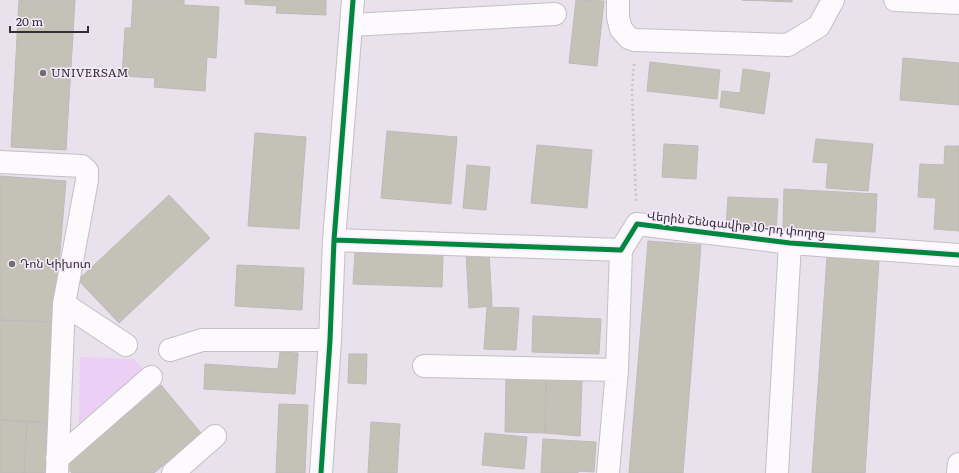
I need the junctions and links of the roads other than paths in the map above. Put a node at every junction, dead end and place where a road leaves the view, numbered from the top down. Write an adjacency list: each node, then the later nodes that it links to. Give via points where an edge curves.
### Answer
1 (353, 0): 7 (street)
2 (618, 0): 3 (street, via 621,29 629,38 635,40 788,45 819,26)
3 (832, 0)
4 (895, 0): 5 (street)
5 (959, 3)
6 (555, 14): 7 (street)
7 (351, 25): 9 (street)
8 (0, 162): 13 (street, via 82,166 87,171)
9 (334, 240): 11 (street); 14 (street)
10 (790, 243): 11 (street, Վերին Շենգավիթ 10-րդ փողոց, via 637,224); 12 (street, Վերին Շենգավիթ 10-րդ փողոց); 26 (street)
11 (621, 250): 18 (street)
12 (959, 255)
13 (64, 304): 15 (street); 22 (street)
14 (330, 340): 16 (street, via 202,340); 24 (street)
15 (126, 345)
16 (170, 350)
17 (424, 366): 18 (street)
18 (617, 370): 25 (street)
19 (151, 377): 22 (street)
20 (215, 436): 23 (street)
21 (959, 464): 27 (street)
22 (57, 466)
23 (173, 473)
24 (321, 473)
25 (608, 473)
26 (777, 473)
27 (958, 473)

